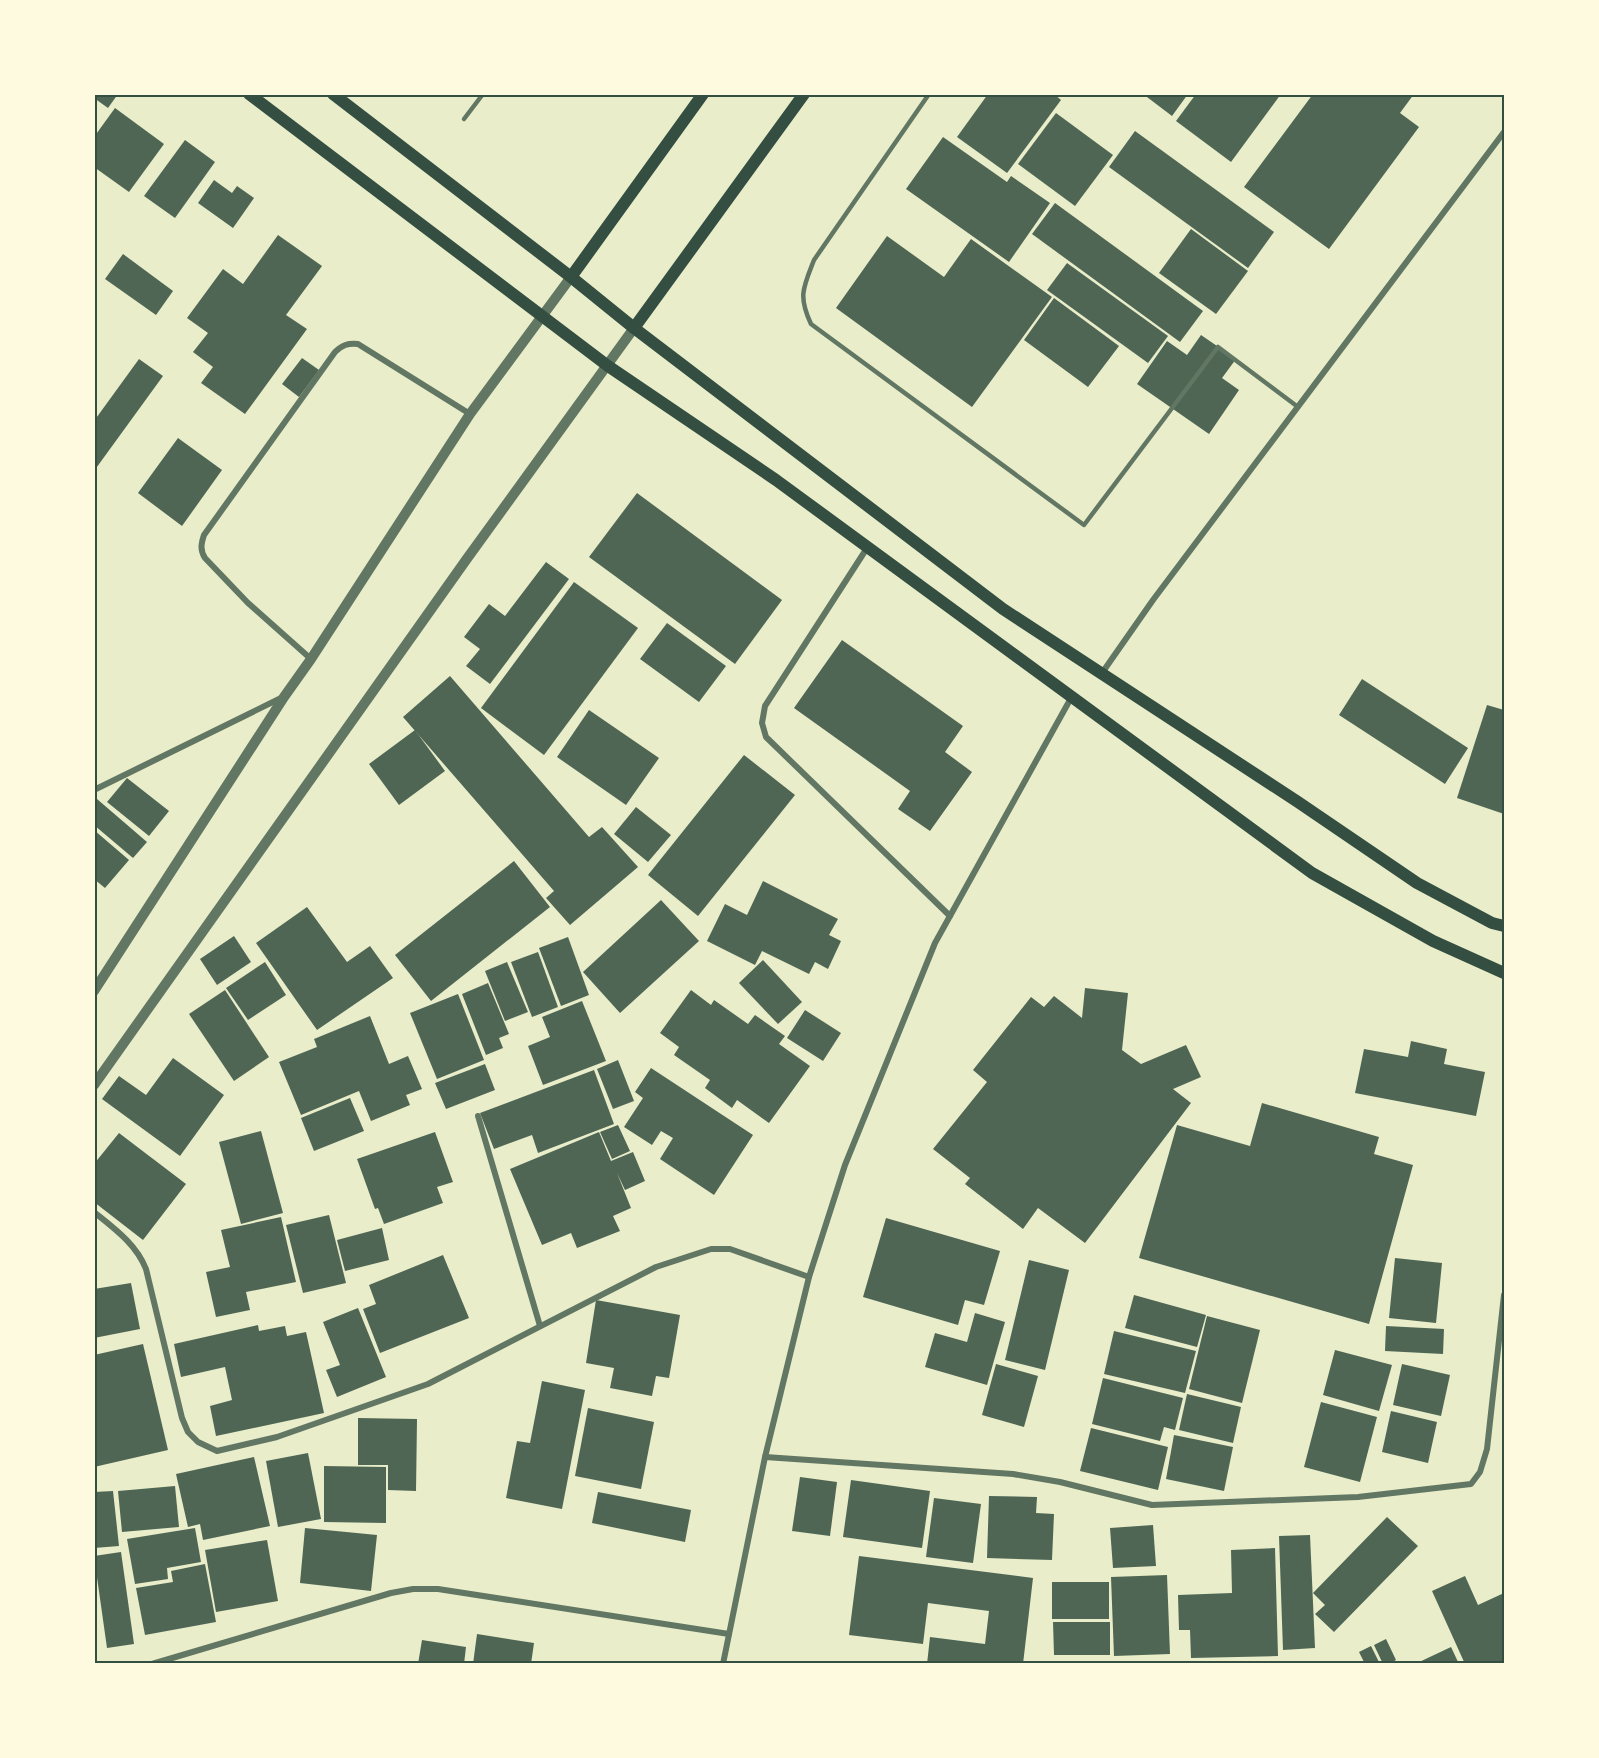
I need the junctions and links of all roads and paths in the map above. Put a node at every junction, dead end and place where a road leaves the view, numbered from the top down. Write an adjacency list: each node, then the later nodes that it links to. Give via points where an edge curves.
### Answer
1 (249, 94): 10 (main road)
2 (333, 94): 9 (main road)
3 (483, 94): 7 (lane)
4 (703, 94): 9 (main road)
5 (804, 94): 11 (main road)
6 (929, 94): 13 (lane, via 814,260 802,288 811,324 1084,525 1218,347)
7 (464, 119)
8 (1504, 132): 13 (street)
9 (571, 277): 10 (street); 11 (main road)
10 (542, 316): 12 (main road); 14 (street)
11 (634, 328): 12 (street); 17 (main road, via 1003,609)
12 (608, 366): 15 (main road, via 776,480); 25 (street)
13 (1298, 407): 17 (street)
14 (470, 414): 16 (street); 16 (street, via 358,344 349,343 334,352 204,535 201,544 205,558)
15 (867, 548): 19 (main road); 21 (street, via 765,706 762,723 766,736)
16 (311, 659): 18 (street)
17 (1101, 674): 22 (main road, via 1417,883)
18 (284, 697): 20 (street); 24 (street)
19 (1071, 698): 21 (street); 23 (main road, via 1312,873 1433,941)
20 (94, 790)
21 (950, 916): 28 (street, via 935,943 845,1165)
22 (1504, 926)
23 (1504, 973)
24 (94, 991)
25 (94, 1085)
26 (478, 1116): 30 (street)
27 (94, 1212): 30 (street, via 141,1256 182,1418 198,1442 217,1451 277,1437 428,1384)
28 (809, 1277): 30 (street, via 730,1249 711,1249 656,1267); 31 (street)
29 (1504, 1298): 31 (street, via 1487,1449 1480,1472 1471,1484 1358,1497 1152,1505 1013,1474)
30 (540, 1326)
31 (765, 1456): 32 (street)
32 (729, 1634): 33 (street, via 438,1589 413,1589); 34 (street)
33 (152, 1664)
34 (723, 1664)

